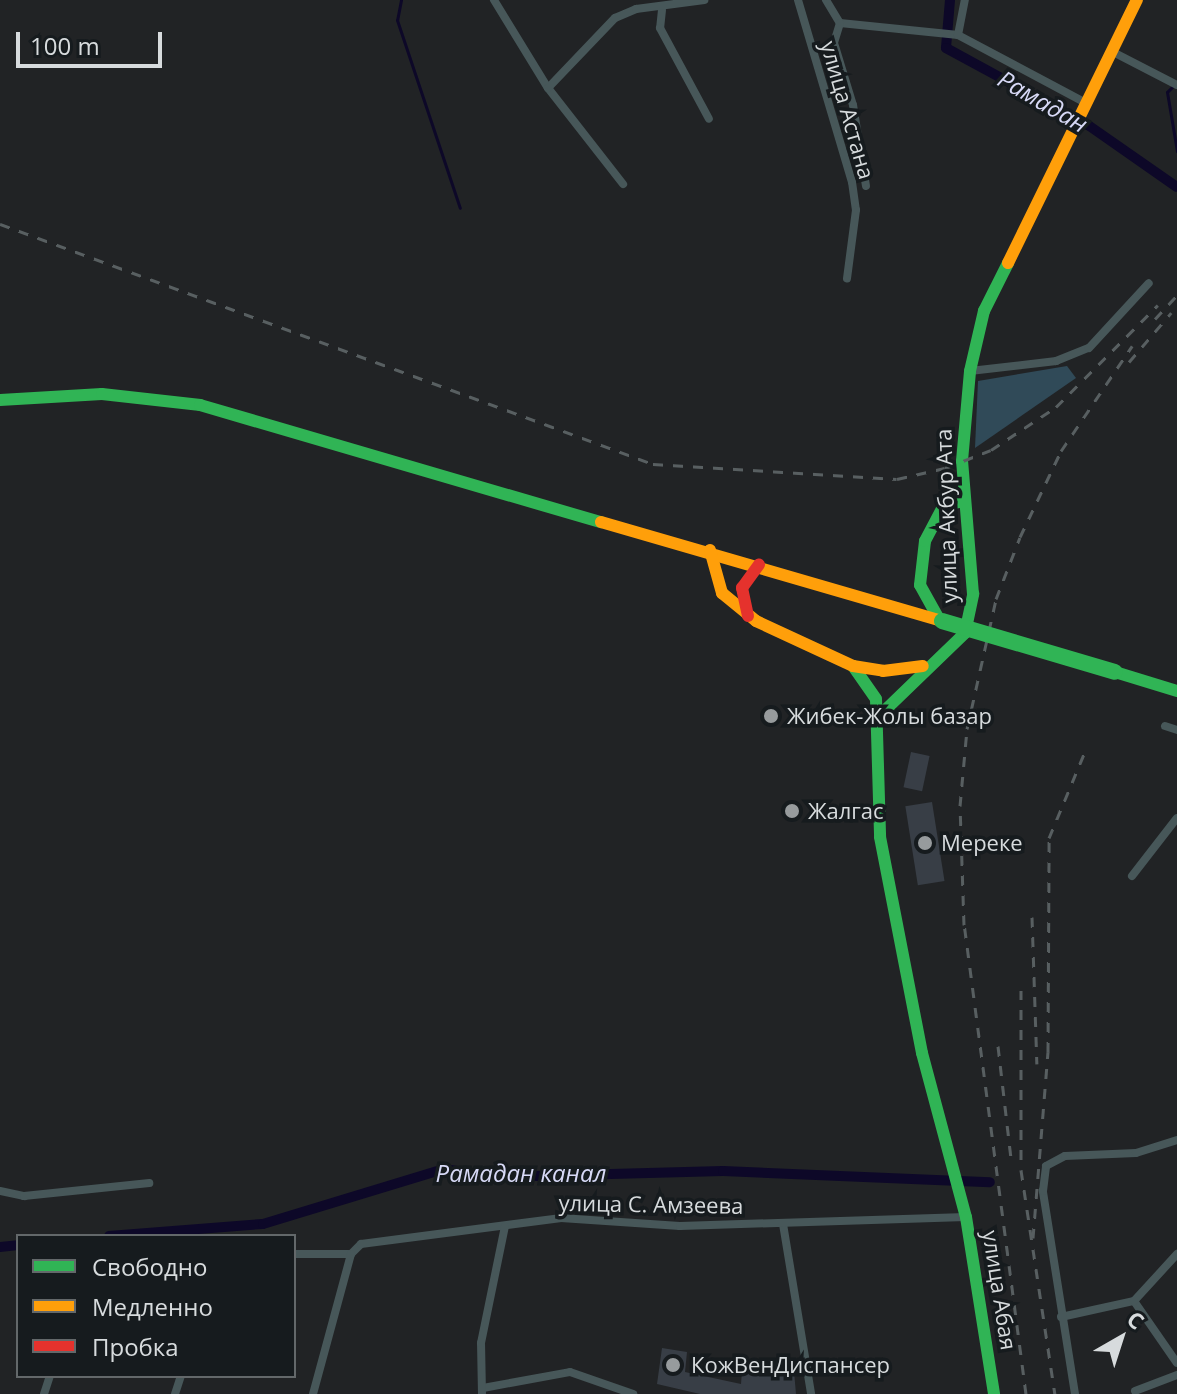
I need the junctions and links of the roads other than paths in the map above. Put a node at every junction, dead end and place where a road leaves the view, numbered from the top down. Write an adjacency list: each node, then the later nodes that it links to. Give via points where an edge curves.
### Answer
1 (494, 0): 12 (street)
2 (704, 0): 7 (street)
3 (798, 0): 17 (street, улица Астана, via 852,182 856,210)
4 (826, 0): 8 (street, улица Астана)
5 (965, 0): 9 (street)
6 (1137, 0): 10 (main road, улица Акбур Ата)
7 (662, 10): 12 (street, via 636,9 615,18); 14 (street, via 660,28)
8 (840, 23): 9 (street, улица Астана); 16 (street, улица Астана, via 834,43 853,105)
9 (958, 35): 13 (street, улица Астана)
10 (1111, 51): 11 (street); 13 (main road, улица Акбур Ата)
11 (1177, 85)
12 (548, 88): 15 (street)
13 (1084, 102): 19 (main road, улица Акбур Ата, via 996,280)
14 (709, 119)
15 (623, 184)
16 (866, 186)
17 (847, 278)
18 (1149, 283): 19 (street, via 1089,348 1056,361)
19 (970, 371): 21 (main road, улица Акбур Ата)
20 (0, 400): 22 (main road, via 102,394 200,405)
21 (964, 501): 25 (main road, via 944,505 925,541 920,585); 26 (main road, улица Акбур Ата, via 970,613 965,633)
22 (710, 550): 23 (main road); 24 (main road, via 722,593)
23 (759, 565): 24 (main road, via 742,588); 25 (main road)
24 (748, 616): 27 (main road)
25 (941, 621): 28 (main road, bridge)
26 (926, 665): 27 (main road, via 883,671); 29 (main road, улица Акбур Ата)
27 (853, 666): 29 (main road, via 876,699)
28 (1177, 691)
29 (878, 717): 37 (main road, улица Абая, via 880,837 922,1053)
30 (1165, 726): 31 (street)
31 (1177, 730)
32 (1177, 818): 33 (street)
33 (1132, 876)
34 (1177, 1140): 44 (street, via 1136,1153 1065,1156 1046,1166 1043,1191)
35 (149, 1183): 36 (street, via 24,1196)
36 (0, 1191)
37 (966, 1217): 38 (street, улица С. Амзеева); 52 (main road, улица Абая)
38 (783, 1224): 39 (street, улица С. Амзеева, via 561,1218); 51 (street)
39 (505, 1226): 41 (street, улица С. Амзеева, via 361,1244); 47 (street, via 481,1343)
40 (296, 1254): 41 (street, улица С. Амзеева)
41 (351, 1254): 49 (street)
42 (1177, 1254): 43 (street)
43 (1134, 1301): 44 (street); 45 (street)
44 (1061, 1317): 53 (street)
45 (1177, 1363)
46 (1177, 1375): 48 (street)
47 (483, 1391): 50 (street, via 570,1372)
48 (1135, 1391)
49 (313, 1394)
50 (633, 1394)
51 (811, 1394)
52 (994, 1394)
53 (1075, 1394)

